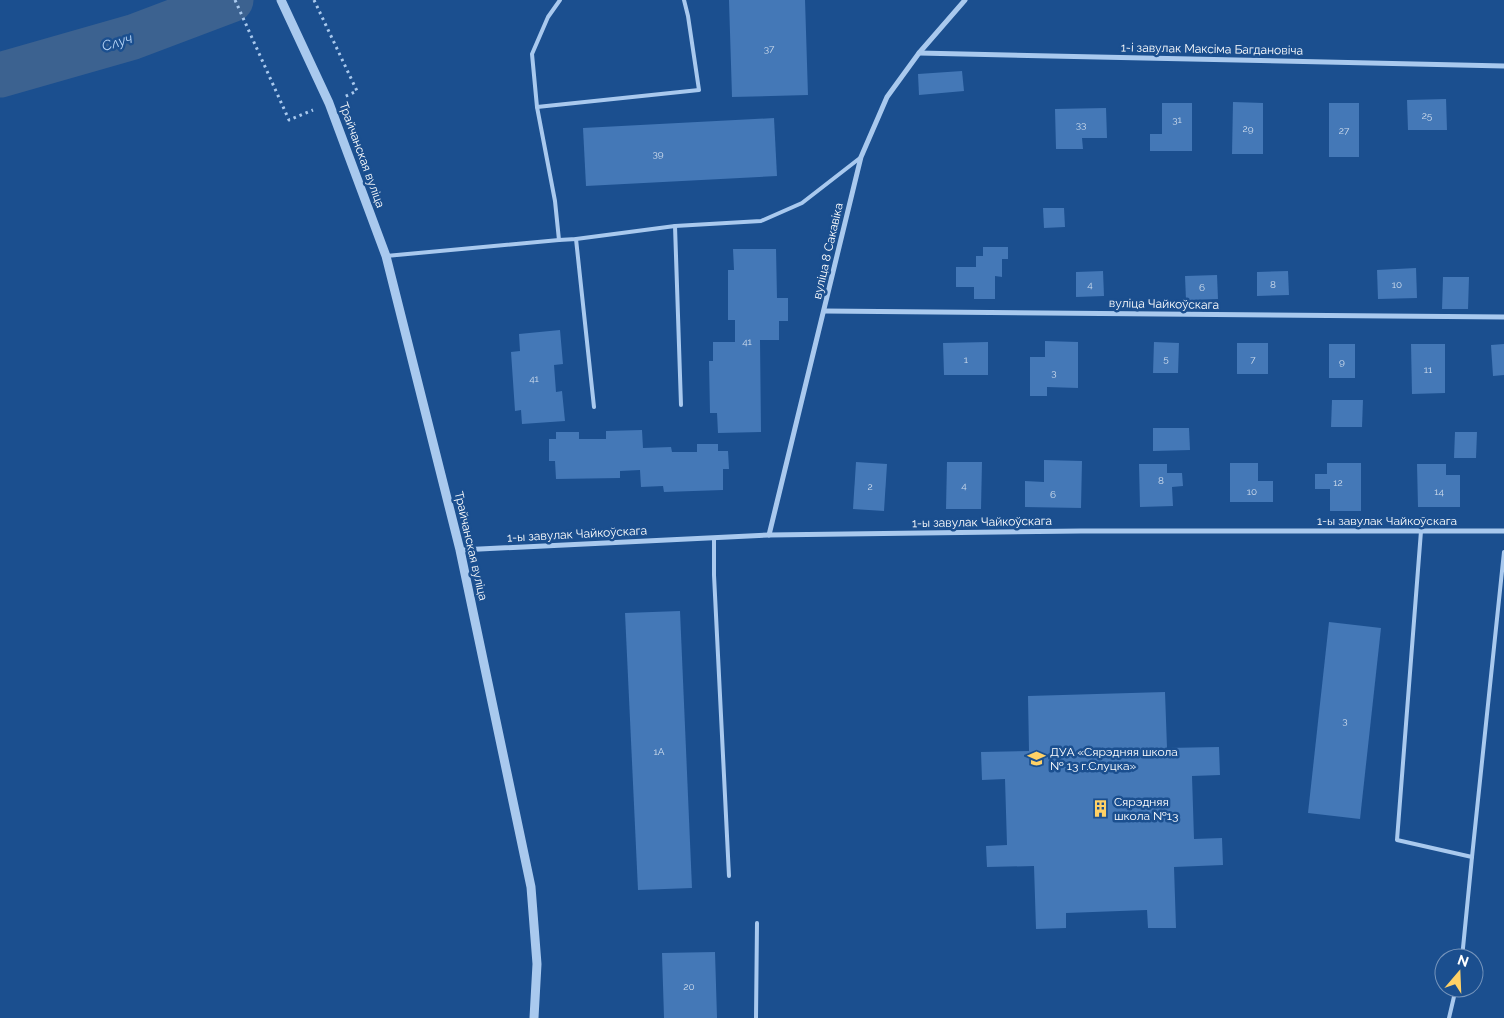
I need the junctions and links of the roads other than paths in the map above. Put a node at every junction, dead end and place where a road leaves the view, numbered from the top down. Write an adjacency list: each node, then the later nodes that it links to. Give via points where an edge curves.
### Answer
1 (281, 0): 12 (street, Трайчанская вуліца, via 325,92)
2 (560, 0): 7 (lane, via 548,17 532,54)
3 (684, 0): 7 (lane, via 698,90)
4 (965, 0): 5 (street, вуліца 8 Сакавіка)
5 (919, 53): 6 (street, 1-і завулак Максіма Багдановіча); 8 (street, вуліца 8 Сакавіка, via 887,97)
6 (1504, 66)
7 (537, 107): 11 (lane)
8 (861, 157): 9 (lane, via 802,203 761,220); 13 (street, вуліца 8 Сакавіка)
9 (675, 226): 10 (lane); 15 (lane)
10 (576, 239): 11 (lane); 16 (lane)
11 (559, 240): 12 (lane)
12 (386, 256): 21 (street, Трайчанская вуліца)
13 (824, 311): 14 (street, вуліца Чайкоўскага); 19 (street, вуліца 8 Сакавіка)
14 (1504, 317)
15 (681, 405)
16 (594, 407)
17 (1421, 531): 18 (street, 1-ы завулак Чайкоўскага); 19 (street, 1-ы завулак Чайкоўскага); 23 (lane, via 1397,840)
18 (1504, 531)
19 (768, 535): 20 (street, 1-ы завулак Чайкоўскага)
20 (714, 538): 21 (street, 1-ы завулак Чайкоўскага); 24 (lane)
21 (460, 550): 28 (street, Трайчанская вуліца, via 531,887 537,964)
22 (1504, 552): 23 (lane)
23 (1472, 857): 26 (lane)
24 (729, 876)
25 (757, 923): 29 (lane)
26 (1463, 948)
27 (1454, 998): 30 (lane)
28 (534, 1018)
29 (756, 1018)
30 (1449, 1018)

